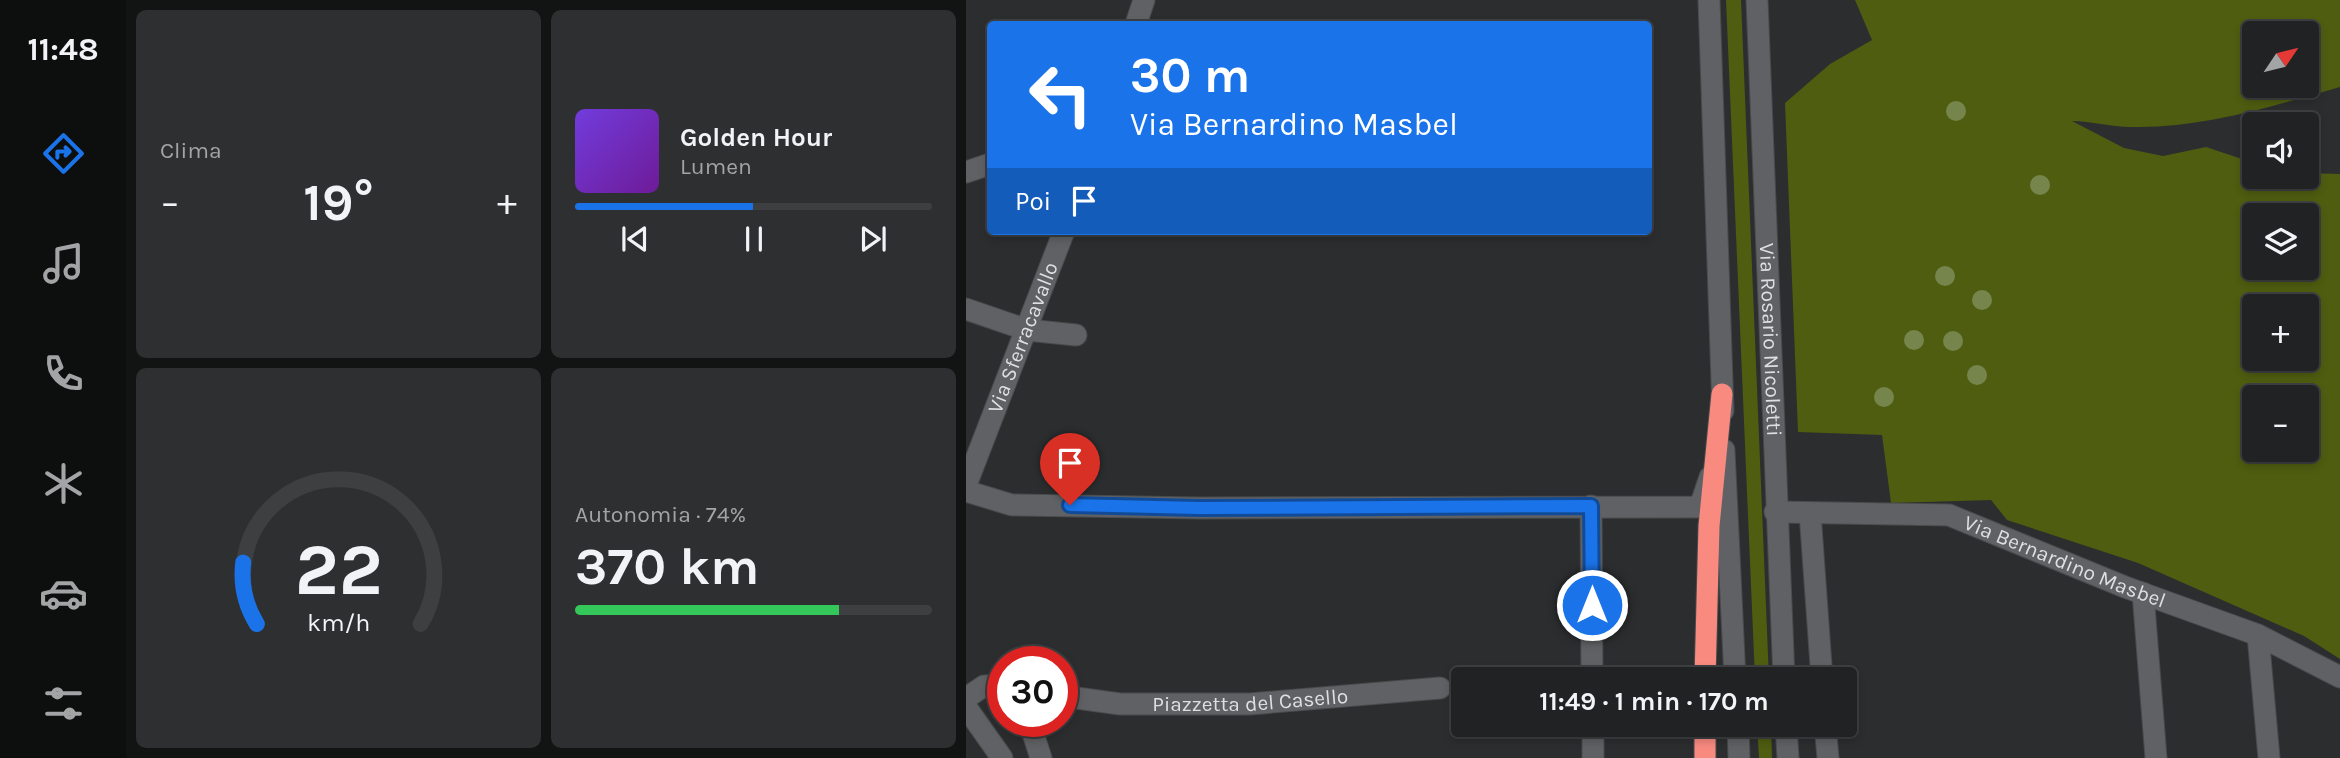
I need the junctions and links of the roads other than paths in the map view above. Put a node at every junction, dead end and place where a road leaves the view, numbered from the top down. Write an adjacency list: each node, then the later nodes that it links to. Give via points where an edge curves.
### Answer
1 (1144, 0): 4 (street)
2 (1709, 0): 11 (street)
3 (1757, 0): 16 (street, Via Rosario Nicoletti)
4 (1137, 21)
5 (987, 165): 6 (street)
6 (966, 172)
7 (1063, 235): 9 (street, Via Sferracavallo)
8 (966, 309): 9 (street)
9 (1027, 330): 10 (street); 13 (street, Via Sferracavallo)
10 (1076, 335)
11 (1722, 394): 12 (highway); 22 (street)
12 (1717, 447): 15 (street, via 1709,485 1697,507); 21 (highway, via 1709,526)
13 (966, 485)
14 (966, 491): 15 (street, via 1012,505)
15 (1591, 506): 20 (street)
16 (1775, 512): 17 (street, Via Bernardino Masbel); 23 (street, Via Rosario Nicoletti)
17 (1810, 513): 18 (street, Via Bernardino Masbel, via 1950,515); 24 (street)
18 (2143, 593): 19 (street, Via Bernardino Masbel); 44 (street)
19 (2258, 635): 25 (street, Via Bernardino Masbel); 45 (street)
20 (1592, 667)
21 (1705, 667)
22 (1734, 667)
23 (1783, 667)
24 (1821, 667)
25 (2340, 677)
26 (987, 686): 29 (street)
27 (1440, 688): 28 (street, Piazzetta del Casello, via 1250,704 1120,704)
28 (1078, 697)
29 (966, 698)
30 (966, 707): 37 (street)
31 (1034, 737): 38 (street)
32 (1593, 737): 39 (street)
33 (1705, 737): 40 (highway)
34 (1739, 737): 41 (street)
35 (1787, 737): 42 (street)
36 (1826, 737): 43 (street)
37 (1002, 758)
38 (1041, 758)
39 (1593, 758)
40 (1705, 758)
41 (1740, 758)
42 (1788, 758)
43 (1828, 758)
44 (2156, 758)
45 (2269, 758)

